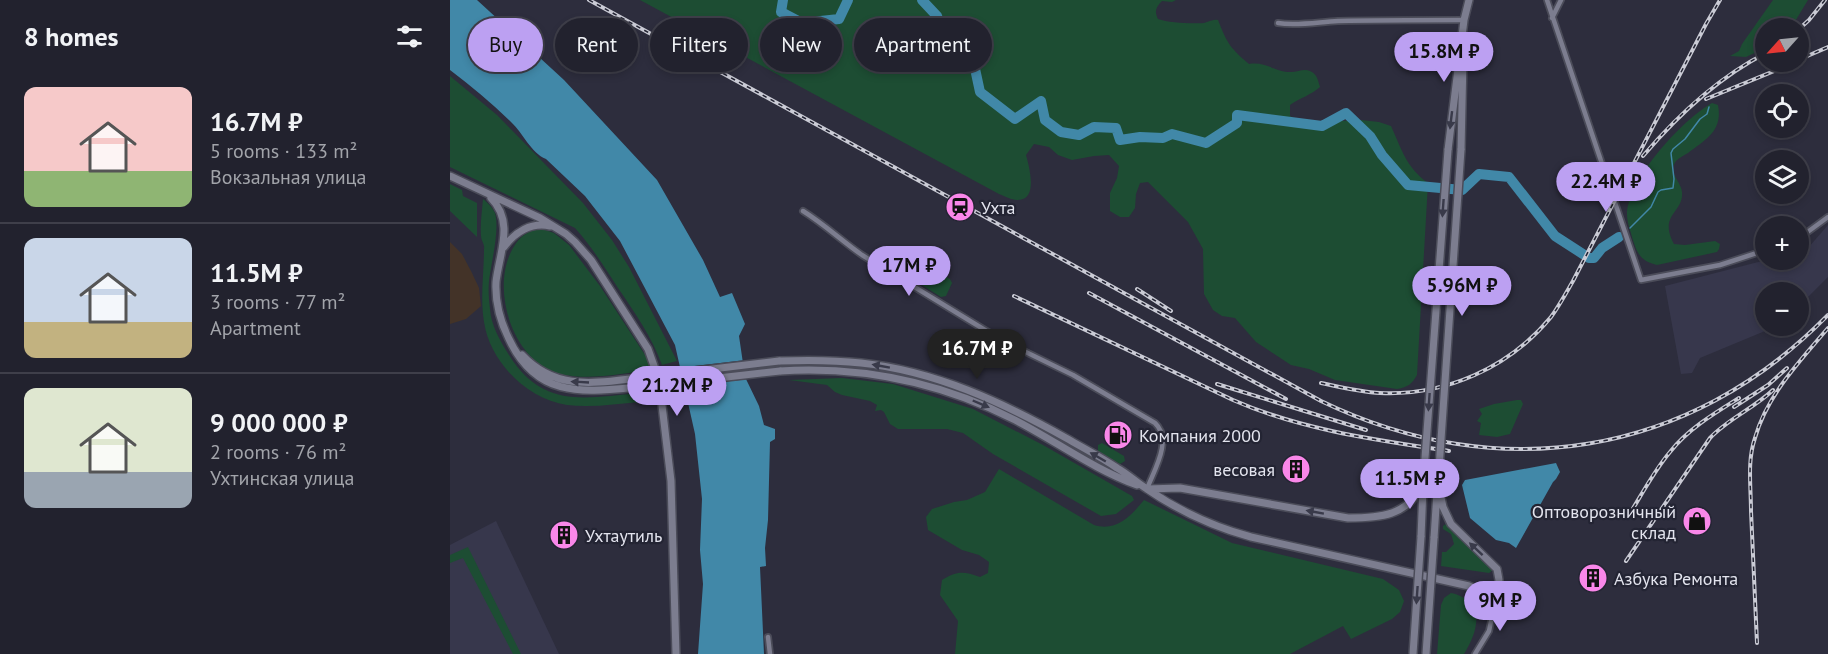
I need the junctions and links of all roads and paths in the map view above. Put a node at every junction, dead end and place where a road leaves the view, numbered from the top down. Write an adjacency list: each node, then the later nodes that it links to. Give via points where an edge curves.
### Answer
1 (1469, 0): 5 (street)
2 (1547, 0): 4 (street)
3 (1561, 0): 4 (street)
4 (1552, 18): 14 (street, via 1641,280 1720,265)
5 (1464, 20): 6 (street); 16 (street, bridge, via 1461,150); 17 (street, one-way to 17, bridge, via 1448,150)
6 (1278, 23)
7 (450, 176): 8 (street)
8 (487, 194): 11 (street); 13 (street, via 501,215)
9 (803, 212): 18 (street, via 946,307 1155,423 1163,434 1163,444)
10 (1828, 217): 12 (street)
11 (556, 228): 13 (street, via 530,226); 21 (street, via 591,260 643,339 656,369 671,481)
12 (1809, 231)
13 (504, 247): 15 (street, via 496,294)
14 (1755, 254)
15 (505, 331): 18 (street, one-way to 15, bridge, via 1118,468 1020,412 944,381 904,371 821,360 586,383 565,381 543,373 526,359); 18 (street, one-way to 18, bridge, via 522,362 552,385 567,389 639,387 780,371 864,373 903,380 980,404 1112,476)
16 (1438, 483): 19 (street, one-way to 16, via 1497,569 1451,524); 24 (street, bridge)
17 (1423, 485): 18 (street, one-way to 18, via 1412,502 1397,511 1357,518 1180,488); 23 (street, one-way to 23, bridge)
18 (1146, 489): 19 (street, via 1190,514 1239,534 1469,586)
19 (1496, 598): 25 (street, via 1489,631)
20 (768, 637): 22 (street)
21 (676, 654)
22 (770, 654)
23 (1413, 654)
24 (1426, 654)
25 (1475, 654)

